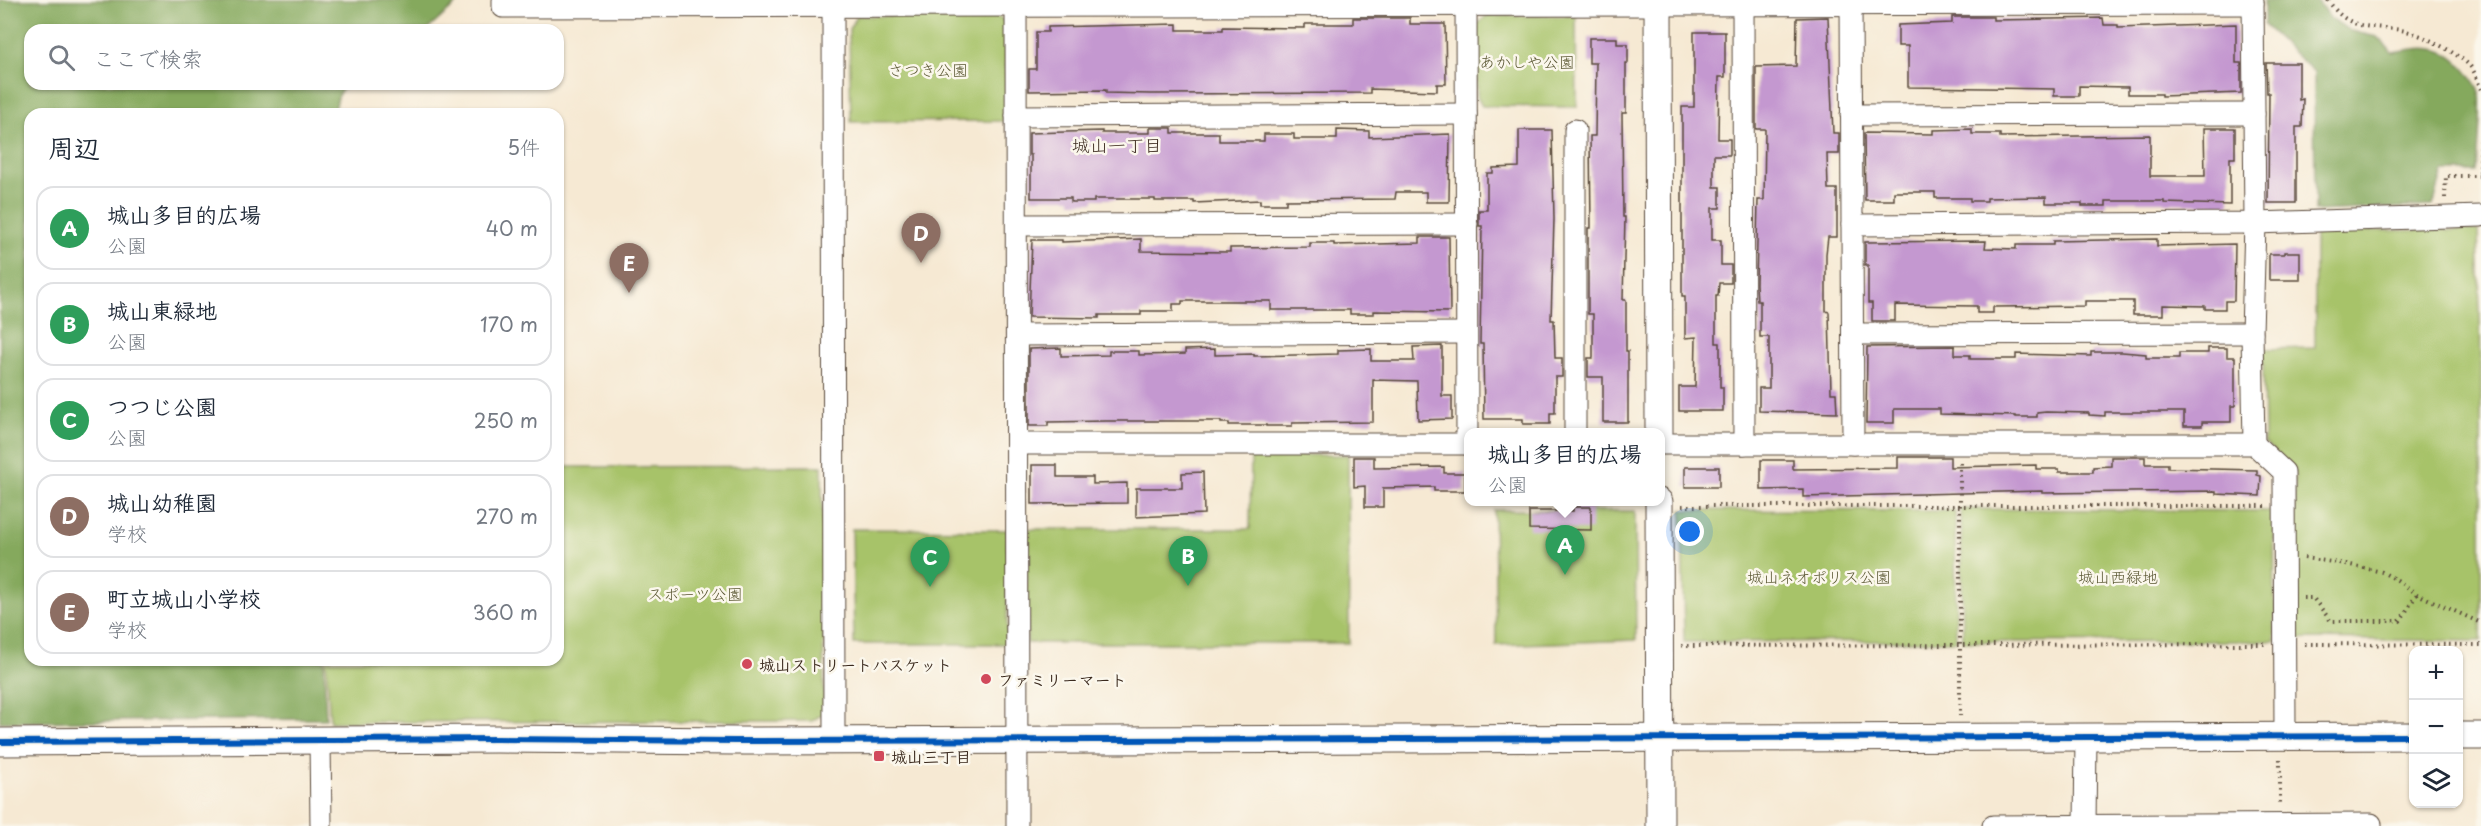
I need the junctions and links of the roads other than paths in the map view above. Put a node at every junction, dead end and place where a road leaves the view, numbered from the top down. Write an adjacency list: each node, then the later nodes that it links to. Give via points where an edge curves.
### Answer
1 (503, 0): 5 (street, via 503,7)
2 (1575, 2): 3 (street); 8 (street)
3 (1658, 2): 9 (street); 27 (street)
4 (2253, 2): 10 (street); 12 (street)
5 (833, 3): 6 (street); 42 (street)
6 (908, 3): 7 (street)
7 (1017, 3): 8 (street); 14 (street)
8 (1466, 3): 11 (street)
9 (1743, 3): 10 (street); 31 (street)
10 (1851, 3): 13 (street)
11 (1466, 114): 14 (street); 18 (street)
12 (2254, 114): 13 (street); 17 (street)
13 (1851, 115): 20 (street)
14 (1016, 116): 19 (street)
15 (1575, 130): 26 (street)
16 (2481, 216): 17 (street)
17 (2255, 223): 20 (street); 22 (street)
18 (1467, 224): 19 (street); 21 (street)
19 (1017, 225): 24 (street)
20 (1852, 225): 23 (street)
21 (1466, 333): 24 (street); 25 (street)
22 (2252, 333): 23 (street); 33 (street)
23 (1852, 334): 32 (street)
24 (1017, 335): 28 (street)
25 (1468, 428)
26 (1575, 428)
27 (1659, 428)
28 (1018, 444): 29 (street); 40 (street)
29 (1464, 444)
30 (1665, 444): 31 (street)
31 (1744, 444): 32 (street)
32 (1853, 444): 33 (street)
33 (2254, 444): 44 (street, via 2284,472)
34 (1668, 504): 38 (street)
35 (2409, 736): 44 (street)
36 (2463, 736): 37 (street)
37 (2481, 736)
38 (1661, 738): 39 (street); 40 (street); 48 (street)
39 (2086, 738): 44 (street); 50 (street)
40 (1018, 739): 42 (street); 47 (street)
41 (320, 740): 42 (street); 43 (street); 46 (street)
42 (834, 740)
43 (0, 742)
44 (2282, 747)
45 (2282, 825): 51 (street); 52 (street)
46 (321, 826)
47 (1017, 826)
48 (1660, 826)
49 (1993, 826): 50 (street)
50 (2085, 826): 51 (street)
51 (2187, 826)
52 (2371, 826)

